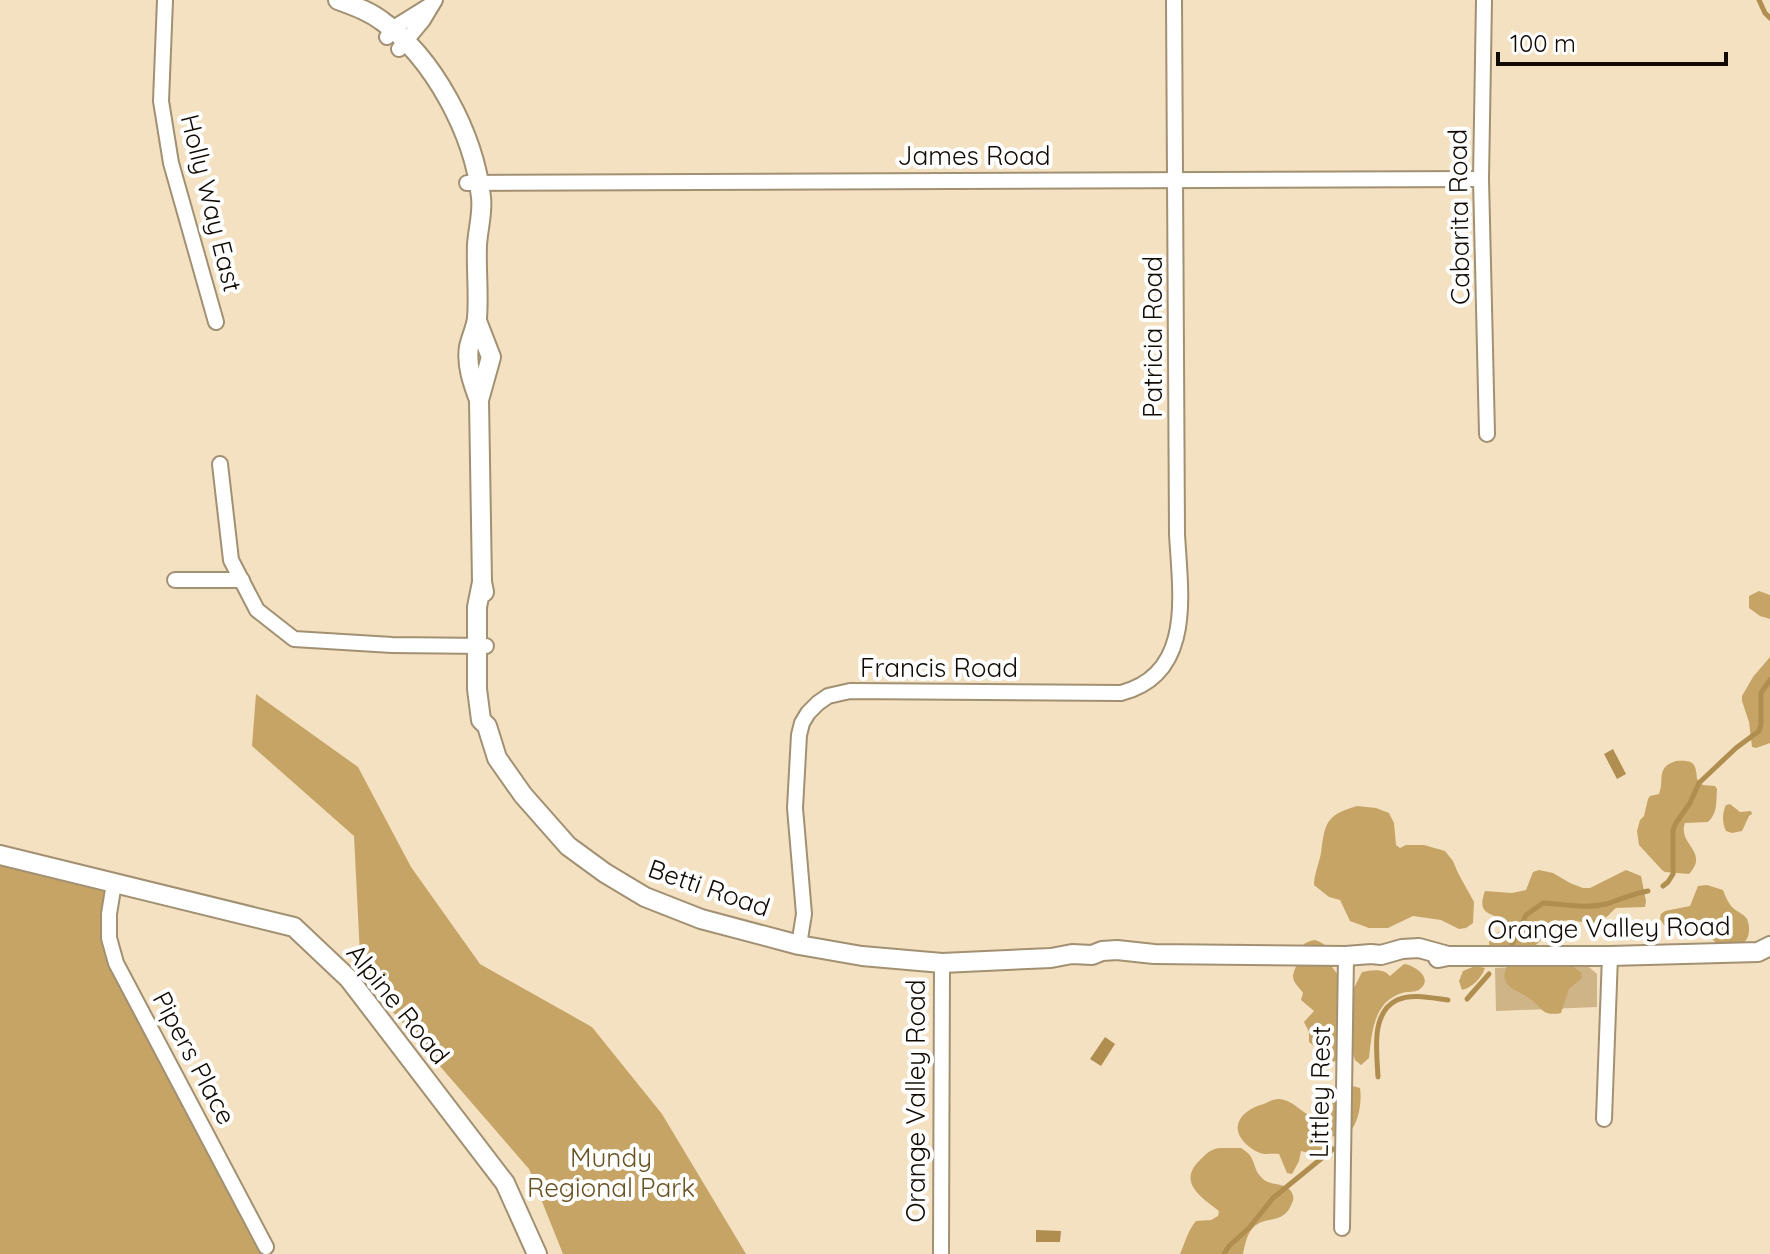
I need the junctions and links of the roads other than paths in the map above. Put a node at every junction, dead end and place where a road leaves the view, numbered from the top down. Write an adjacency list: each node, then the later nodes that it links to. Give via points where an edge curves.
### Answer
1 (165, 0): 10 (street, Holly Way East, via 161,101 171,163)
2 (1174, 0): 7 (street, Patricia Road)
3 (1484, 0): 8 (street, Cabarita Road)
4 (344, 2): 6 (street, Betti Road)
5 (434, 2): 6 (street)
6 (396, 39): 9 (street, Betti Road, via 435,96)
7 (1176, 179): 8 (street, James Road); 9 (street, James Road); 16 (street, Patricia Road, via 1180,620 1172,652)
8 (1481, 179): 11 (street, Cabarita Road)
9 (473, 183): 15 (street, Betti Road, via 477,321 468,350 479,400 487,608)
10 (216, 322)
11 (1487, 434)
12 (220, 464): 14 (street, via 231,560)
13 (175, 580): 14 (street)
14 (242, 580): 15 (street, via 257,610 294,639)
15 (481, 646): 19 (street, Betti Road, via 487,726 497,758 568,846 645,897 701,919)
16 (1160, 670): 19 (street, Francis Road, via 1121,693 850,691 818,703 802,723 798,749 795,808 804,914)
17 (0, 855): 18 (street, Alpine Road)
18 (114, 883): 26 (street, Pipers Place, via 109,938 116,963); 27 (street, Alpine Road, via 294,927 349,979 505,1183)
19 (799, 945): 23 (street, Betti Road)
20 (1770, 946): 22 (street, Orange Valley Road, via 1758,952)
21 (1352, 956): 22 (street, Orange Valley Road, via 1380,963 1408,957); 23 (street, Orange Valley Road, via 1154,954 1078,964 1051,958); 25 (street, Littley Rest)
22 (1610, 956): 24 (street)
23 (942, 963): 28 (street, Orange Valley Road)
24 (1604, 1119)
25 (1342, 1228)
26 (266, 1247)
27 (537, 1254)
28 (941, 1254)

